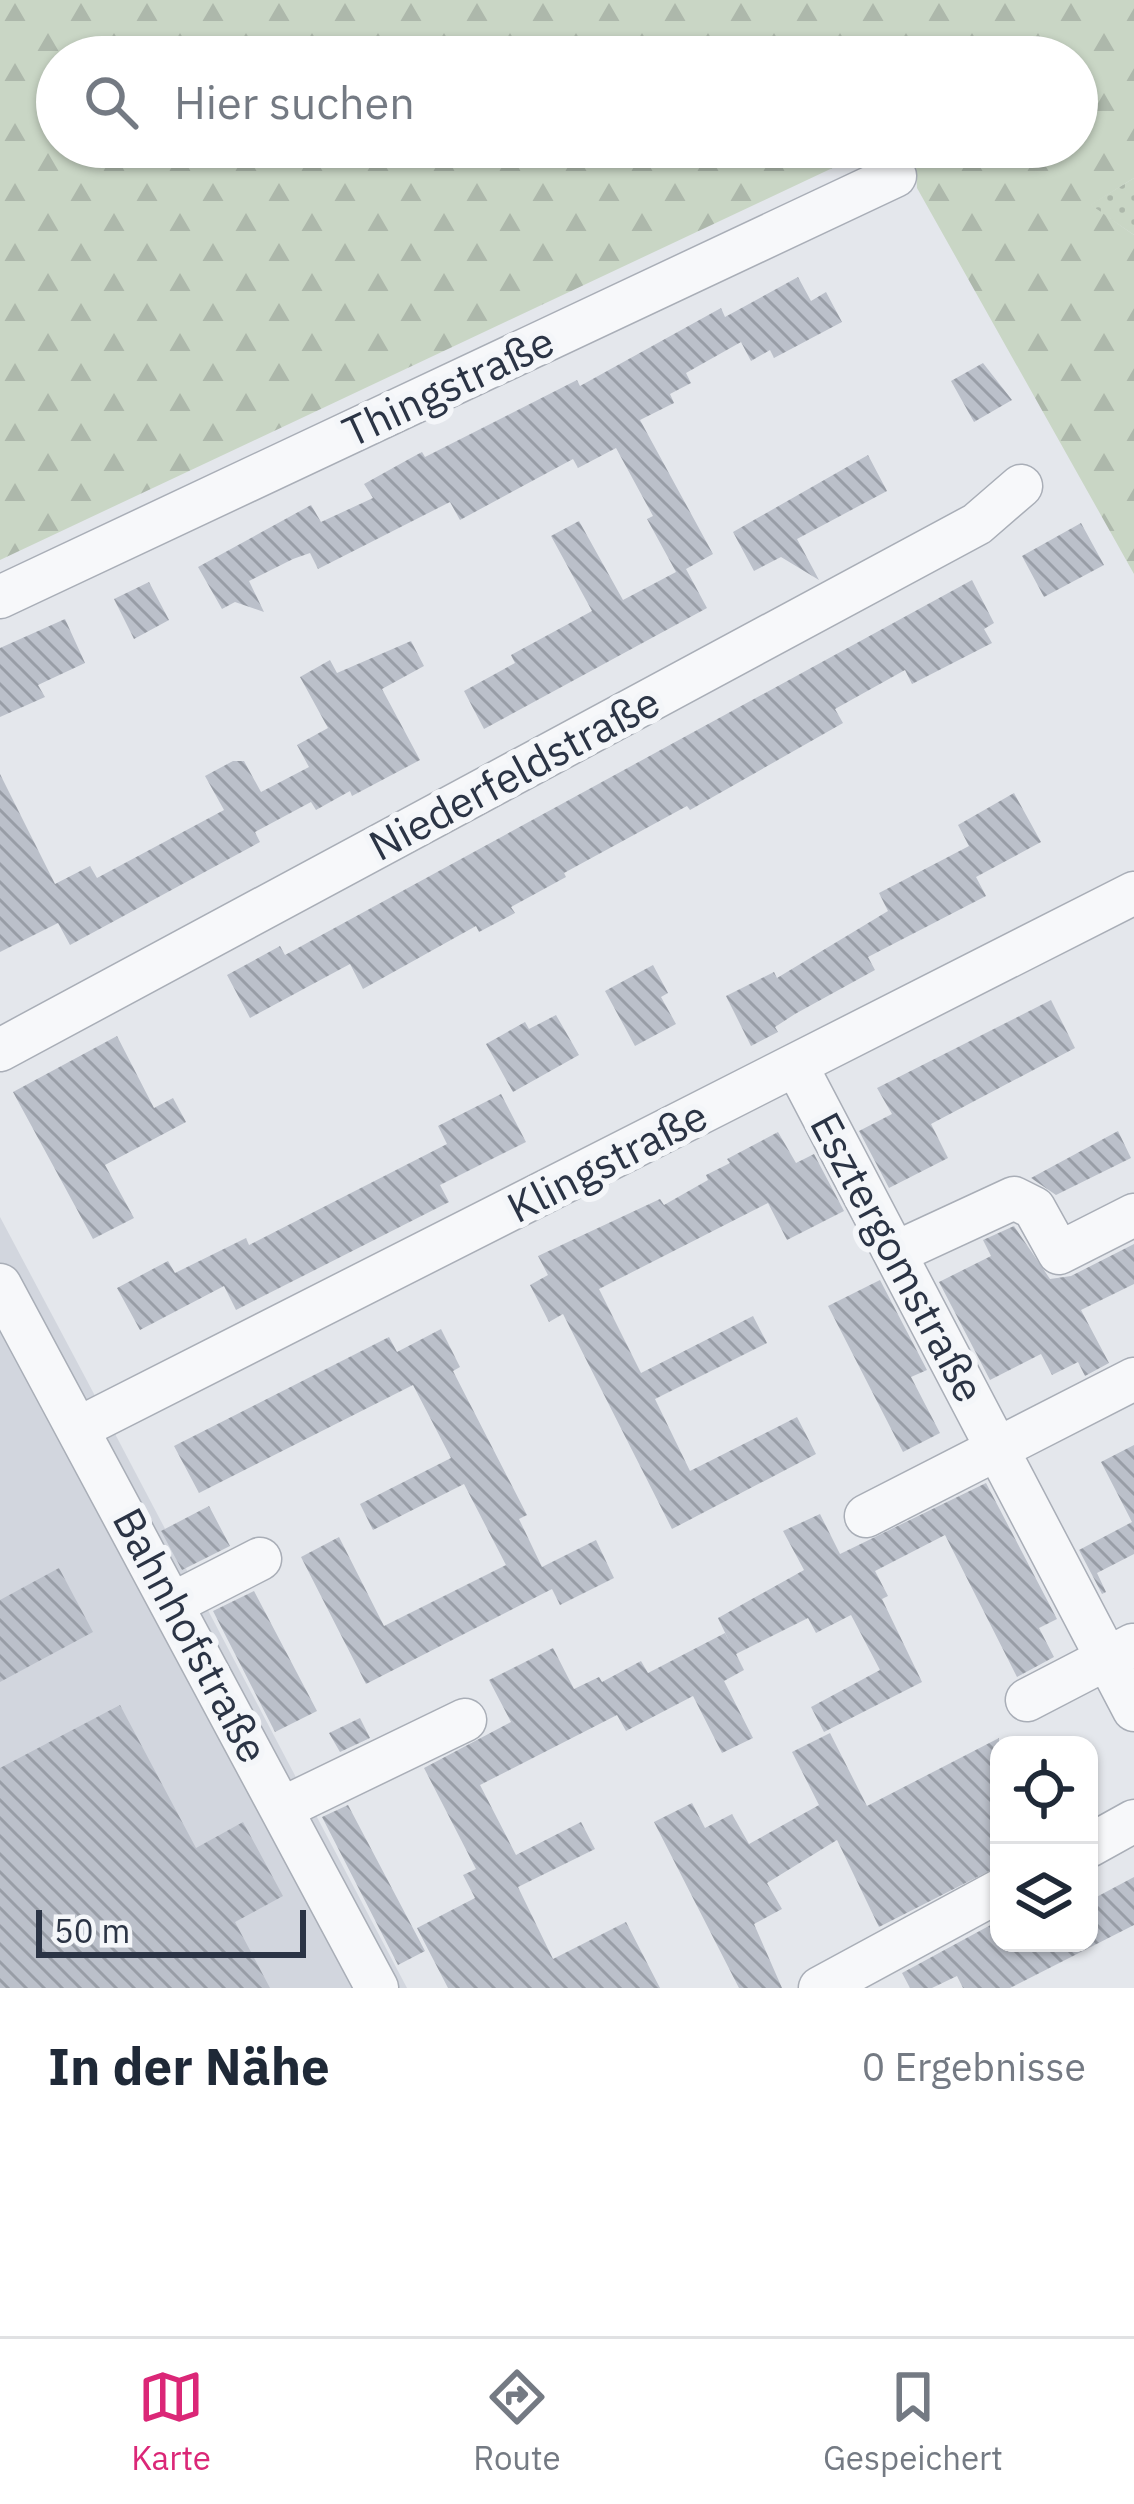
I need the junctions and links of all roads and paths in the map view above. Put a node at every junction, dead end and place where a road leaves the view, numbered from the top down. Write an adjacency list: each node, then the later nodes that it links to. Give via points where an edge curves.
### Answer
1 (895, 176): 3 (street, Thingstraße)
2 (1021, 486): 5 (street, Niederfeldstraße, via 977,524)
3 (0, 597)
4 (1134, 892): 6 (street, Klingstraße)
5 (0, 1050)
6 (796, 1065): 8 (street, Esztergomstraße); 11 (street, Klingstraße)
7 (1134, 1215): 8 (street, via 1059,1253 1034,1208 1014,1198)
8 (896, 1253): 12 (street, Esztergomstraße)
9 (0, 1286): 11 (street, Bahnhofstraße)
10 (1134, 1379): 12 (street)
11 (79, 1428): 15 (street, Bahnhofstraße)
12 (999, 1449): 13 (street, Esztergomstraße); 16 (street, Esztergomstraße)
13 (866, 1516)
14 (260, 1559): 15 (street)
15 (174, 1603): 20 (street, Bahnhofstraße)
16 (1121, 1651): 17 (street); 18 (street, Esztergomstraße)
17 (1027, 1700)
18 (1134, 1710)
19 (464, 1720): 20 (street)
20 (283, 1808): 24 (street, Bahnhofstraße)
21 (1134, 1821): 22 (street)
22 (1093, 1844)
23 (990, 1896): 25 (street)
24 (377, 1988)
25 (820, 1988)

